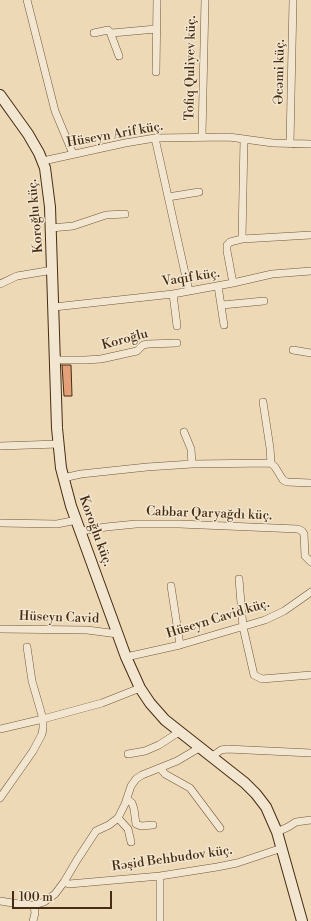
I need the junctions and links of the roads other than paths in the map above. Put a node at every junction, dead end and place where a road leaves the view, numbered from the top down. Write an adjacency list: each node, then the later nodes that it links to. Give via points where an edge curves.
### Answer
1 (27, 0): 16 (street, via 55,111)
2 (157, 0): 5 (street)
3 (204, 0): 11 (street, Tofiq Quliyev küç.)
4 (293, 0): 14 (street, Əcəmi küç.)
5 (156, 29): 7 (street); 9 (street)
6 (94, 33): 7 (street, via 108,30)
7 (112, 33): 8 (street)
8 (119, 56)
9 (156, 72)
10 (0, 95): 17 (street, Koroğlu küç., via 28,134)
11 (202, 136): 12 (street, Hüseyn Arif küç.); 13 (street, Hüseyn Arif küç.)
12 (155, 138): 16 (street, Hüseyn Arif küç.); 19 (street)
13 (244, 139): 14 (street, Hüseyn Arif küç.); 23 (street)
14 (290, 144): 15 (street, Hüseyn Arif küç.)
15 (311, 144)
16 (73, 154): 17 (street, Hüseyn Arif küç.)
17 (43, 161): 21 (street, Koroğlu küç.)
18 (199, 192): 19 (street)
19 (168, 197): 29 (street)
20 (125, 214): 21 (street, via 106,215 73,226)
21 (52, 228): 24 (street, Koroğlu küç.)
22 (311, 234): 23 (street, Vaqif küç.)
23 (242, 239): 26 (street, Vaqif küç., via 227,245)
24 (53, 270): 27 (street, via 17,276); 33 (street, Koroğlu küç.)
25 (311, 271): 26 (street, via 272,274)
26 (233, 283): 28 (street, Vaqif küç.)
27 (0, 284)
28 (218, 286): 29 (street, Vaqif küç.); 32 (street)
29 (189, 291): 30 (street, Vaqif küç.)
30 (173, 294): 33 (street, Vaqif küç.); 35 (street)
31 (264, 301): 32 (street)
32 (222, 305): 34 (street)
33 (54, 307): 39 (street, Koroğlu küç.)
34 (224, 325)
35 (177, 326)
36 (178, 343): 39 (street, Koroğlu, via 143,345 137,351 101,359)
37 (293, 350): 38 (street)
38 (311, 353)
39 (55, 360): 42 (street, Koroğlu küç.)
40 (263, 402): 45 (street)
41 (184, 432): 44 (street, via 191,450)
42 (58, 444): 43 (street); 46 (street, Koroğlu küç.)
43 (0, 446)
44 (192, 464): 45 (street); 46 (street, via 106,471)
45 (271, 464): 47 (street, via 287,482)
46 (63, 478): 48 (street, Koroğlu küç.)
47 (311, 483)
48 (77, 520): 49 (street, via 57,524); 50 (street, Koroğlu küç.)
49 (0, 523)
50 (81, 531): 51 (street, Cabbar Qaryağdı küç., via 136,524 298,529 304,534 305,556); 57 (street, Koroğlu küç.)
51 (311, 562)
52 (239, 579): 55 (street)
53 (171, 586): 58 (street)
54 (311, 592): 55 (street, Hüseyn Cavid küç., via 265,620)
55 (243, 627): 58 (street, Hüseyn Cavid küç.); 61 (street, via 254,675 257,678)
56 (0, 629): 57 (street, Hüseyn Cavid, via 87,630)
57 (118, 634): 60 (street, Koroğlu küç.)
58 (180, 645): 60 (street, Hüseyn Cavid küç.)
59 (27, 647): 63 (street, via 32,681)
60 (126, 657): 62 (street, Koroğlu küç.)
61 (311, 675)
62 (140, 688): 63 (street, via 102,703); 65 (street, Koroğlu küç., via 165,720)
63 (43, 719): 64 (street); 71 (street, via 39,741)
64 (0, 729)
65 (179, 732): 66 (street, Koroğlu küç.); 68 (street, via 159,745)
66 (199, 748): 69 (street, Koroğlu küç.); 70 (street)
67 (311, 753): 69 (street, via 227,749)
68 (128, 754)
69 (211, 757): 77 (street, Koroğlu küç., via 256,794 266,806)
70 (160, 768): 72 (street, via 136,779); 76 (street, via 165,774 190,788)
71 (0, 798)
72 (127, 799): 73 (street); 75 (street, via 132,803 136,824)
73 (118, 818): 78 (street, via 128,828); 81 (street, via 96,831)
74 (311, 820): 77 (street, via 296,822)
75 (153, 825)
76 (220, 828)
77 (277, 832): 79 (street, Koroğlu küç.)
78 (131, 842)
79 (282, 848): 80 (street, Rəşid Behbudov küç., via 224,865); 86 (street, Koroğlu küç.)
80 (160, 876): 81 (street, Rəşid Behbudov küç., via 69,884); 85 (street)
81 (64, 882): 83 (street, via 55,894)
82 (0, 901): 83 (street)
83 (34, 905): 84 (street)
84 (33, 921)
85 (160, 921)
86 (302, 921)

